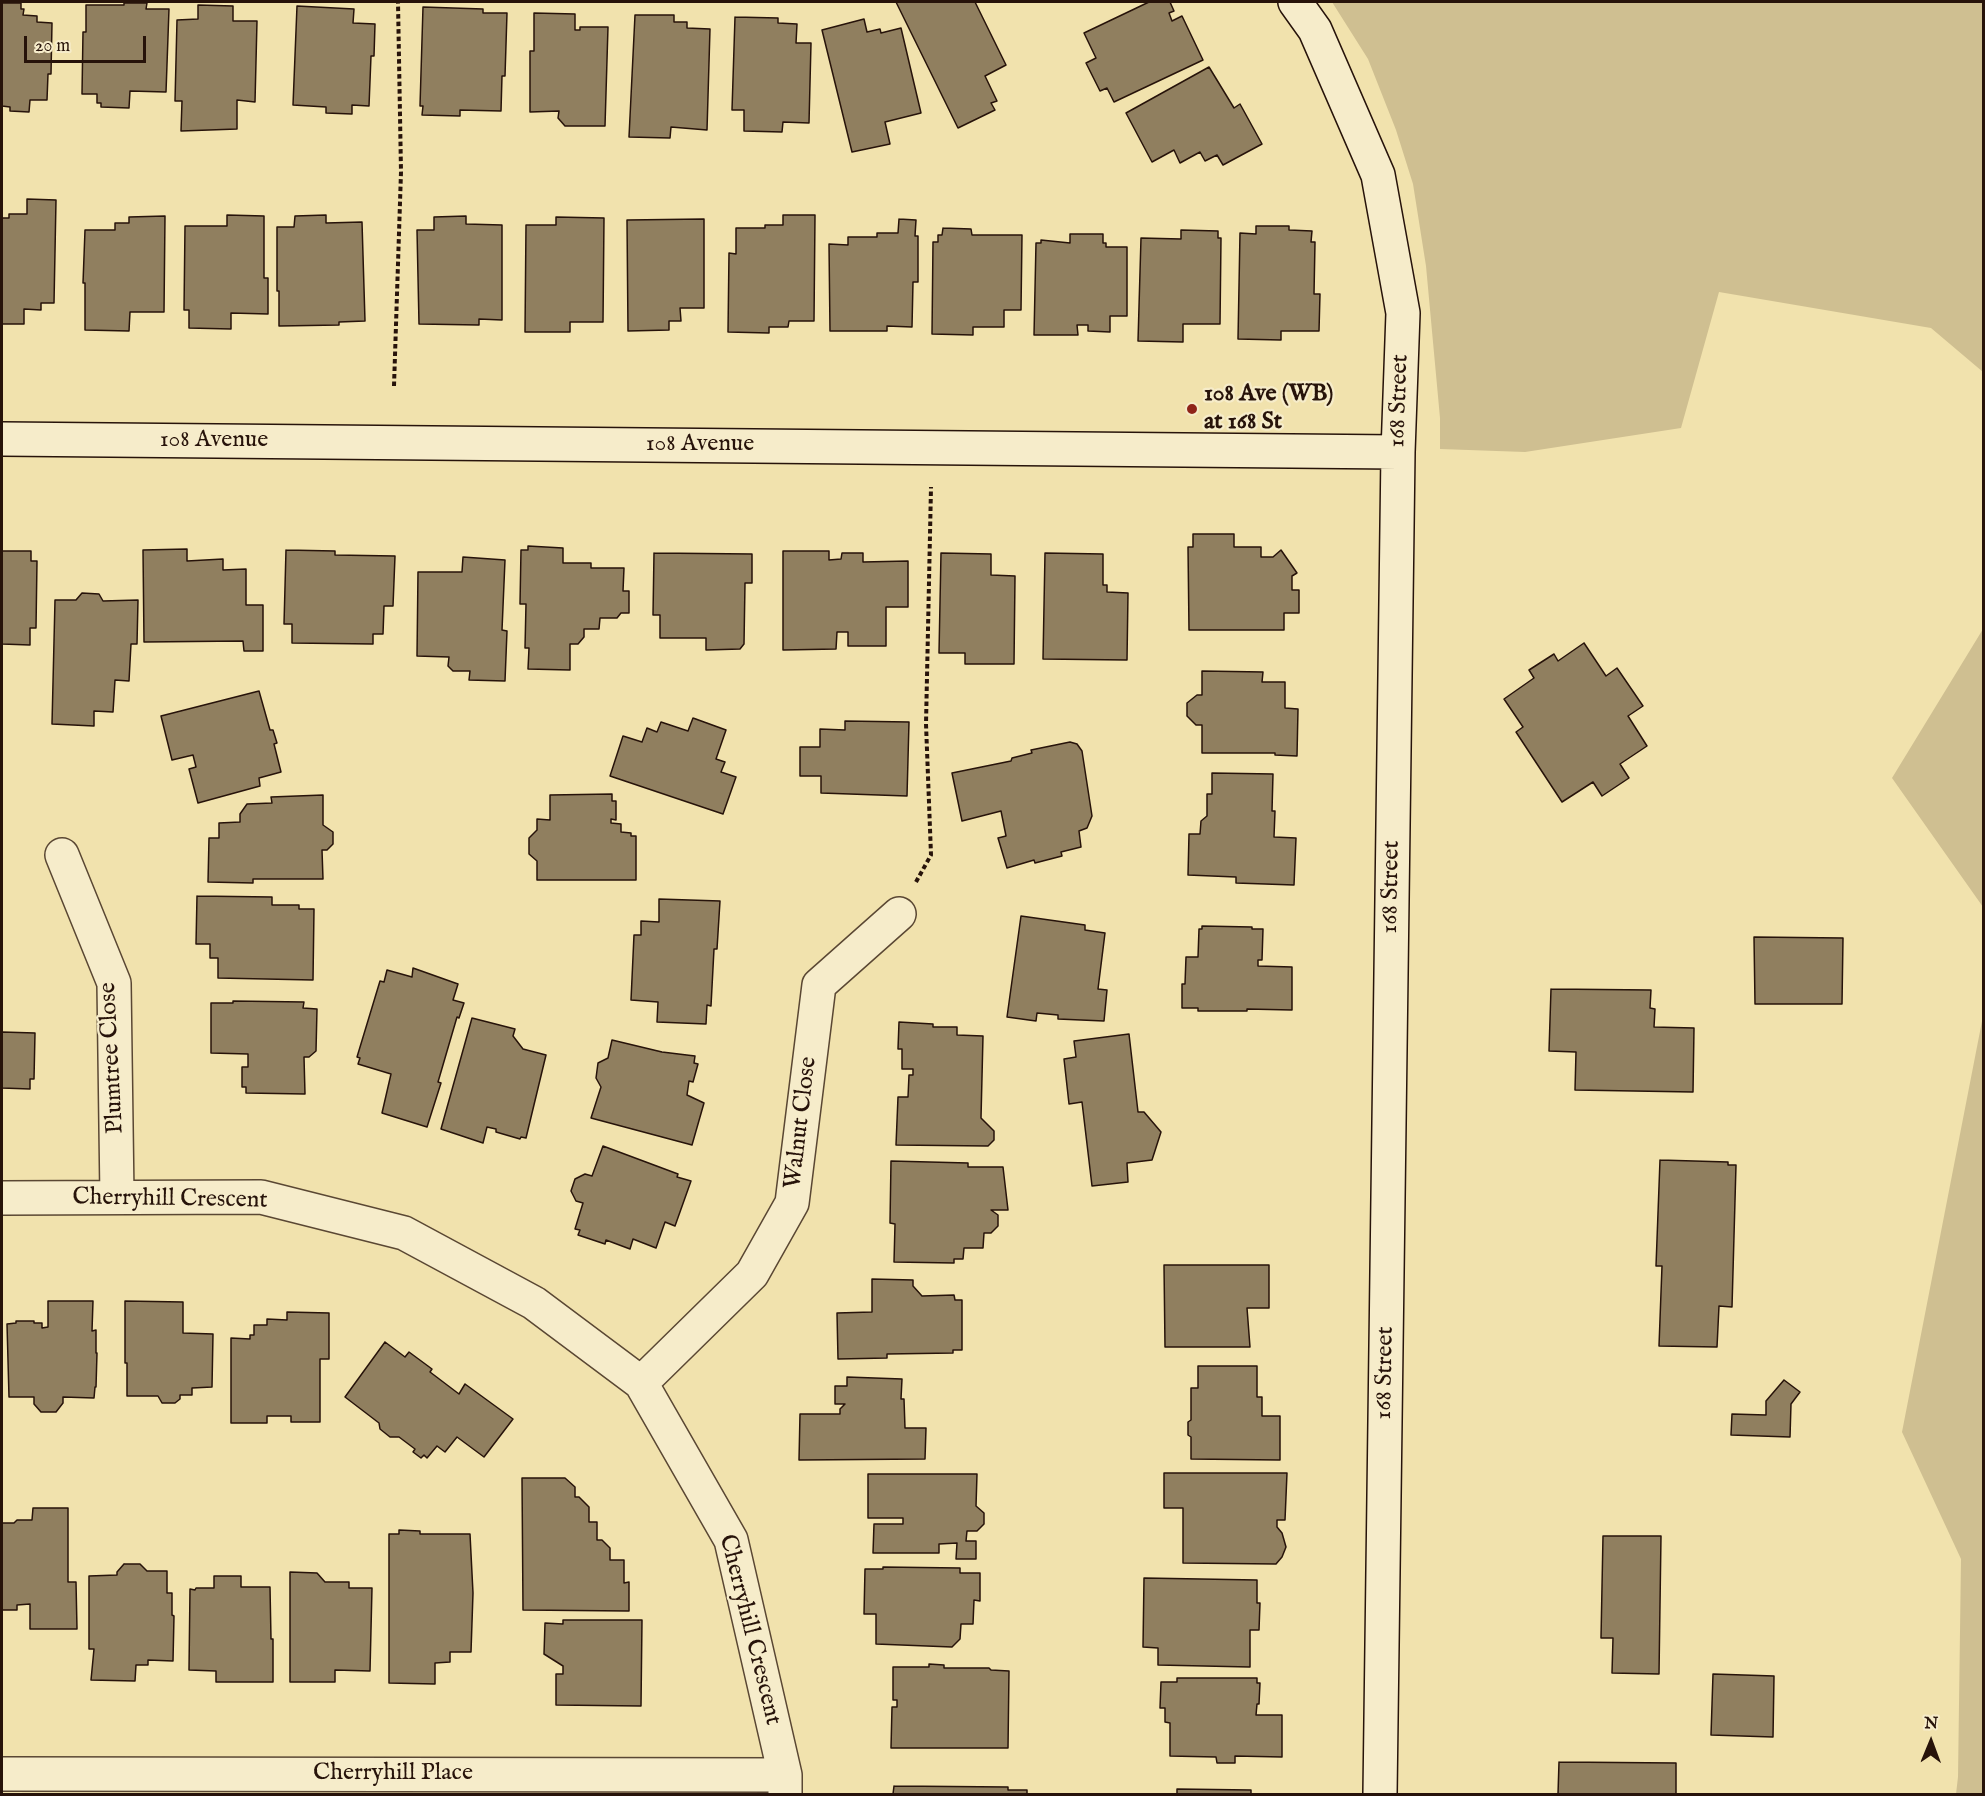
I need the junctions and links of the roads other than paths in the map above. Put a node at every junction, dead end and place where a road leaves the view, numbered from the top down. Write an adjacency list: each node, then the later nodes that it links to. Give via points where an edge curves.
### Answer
1 (1294, 2): 3 (street, 168 Street, via 1315,30 1378,175 1403,313)
2 (2, 439): 3 (street, 108 Avenue)
3 (1398, 452): 12 (street, 168 Street)
4 (62, 855): 6 (street, Plumtree Close, via 114,983)
5 (899, 914): 8 (street, Walnut Close, via 819,985 792,1203 752,1274)
6 (117, 1197): 7 (street, Cherryhill Crescent); 8 (street, Cherryhill Crescent, via 261,1197 404,1233 534,1303)
7 (2, 1198)
8 (641, 1383): 11 (street, Cherryhill Crescent, via 731,1540)
9 (2, 1774): 10 (street, Cherryhill Place)
10 (242, 1784): 11 (street, Cherryhill Place)
11 (785, 1785)
12 (1380, 1794)

